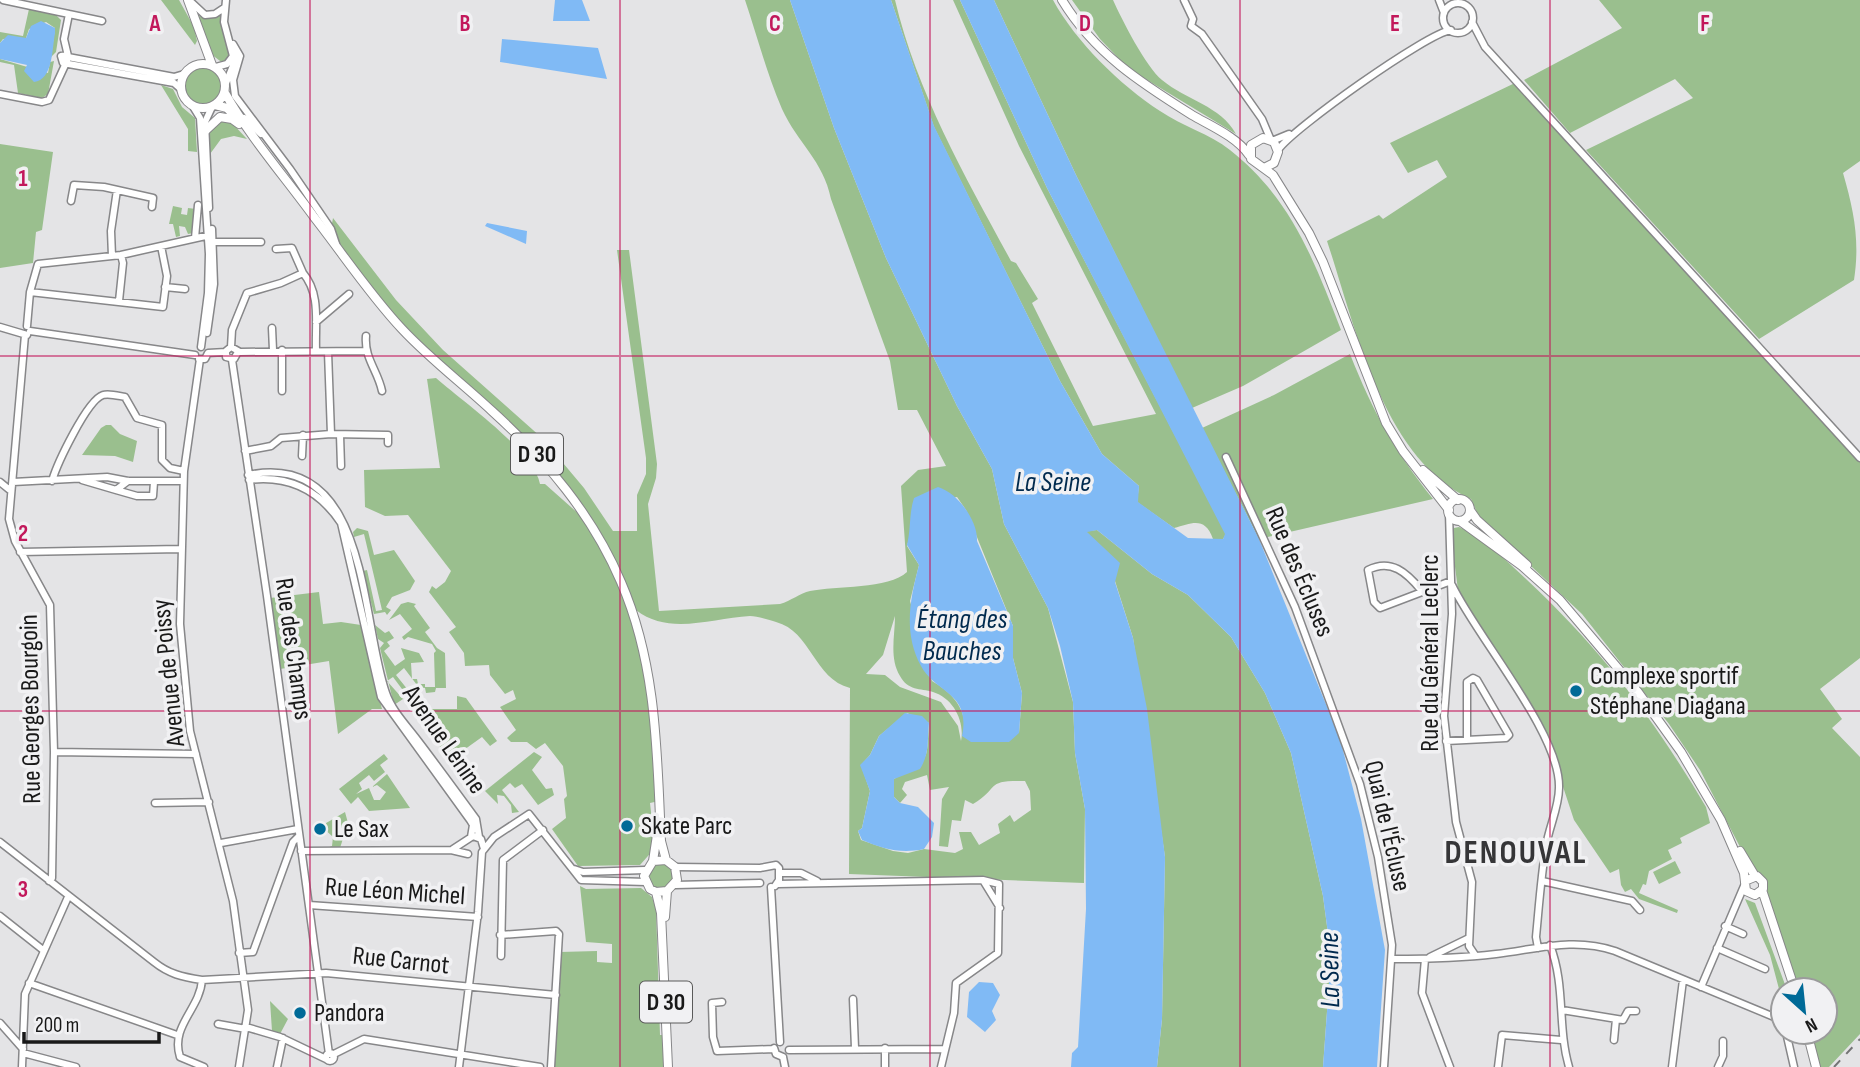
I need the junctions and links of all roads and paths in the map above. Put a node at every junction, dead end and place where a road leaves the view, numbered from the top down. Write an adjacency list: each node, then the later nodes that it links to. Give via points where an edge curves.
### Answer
1 (3, 0): 9 (street)
2 (188, 0): 8 (street, via 205,15 215,14); 13 (main road)
3 (1062, 0): 39 (main road, via 1093,42 1125,71)
4 (1184, 0): 34 (street, via 1193,19 1191,26 1198,28)
5 (1439, 0): 10 (street)
6 (1447, 0): 7 (street)
7 (1457, 3): 10 (street); 12 (street, via 1470,9)
8 (225, 4): 17 (street)
9 (69, 15): 11 (street); 16 (street)
10 (1444, 15): 14 (street); 19 (street)
11 (102, 21)
12 (1472, 22): 15 (street); 20 (street)
13 (199, 24): 23 (main road, via 201,47); 24 (main road)
14 (1451, 30): 15 (street); 19 (street)
15 (1462, 32): 20 (street)
16 (65, 34): 21 (street); 22 (street)
17 (228, 35): 18 (street); 24 (street, via 233,56 225,66)
18 (233, 44): 27 (street, via 237,58); 38 (street, via 240,55 234,95)
19 (1421, 44): 36 (street)
20 (1485, 47): 88 (street)
21 (59, 58): 22 (street, via 63,54); 26 (street)
22 (67, 59): 25 (street, via 174,77); 26 (street); 28 (street, via 174,83)
23 (195, 65): 24 (main road); 25 (main road)
24 (214, 66): 27 (main road)
25 (184, 74): 28 (main road)
26 (56, 83): 30 (street, via 52,96 43,102)
27 (226, 83): 29 (main road)
28 (181, 90): 31 (main road)
29 (225, 93): 32 (main road); 33 (main road, D 30)
30 (0, 94)
31 (192, 105): 32 (main road); 47 (street, via 200,118)
32 (214, 106): 35 (main road, D 30, via 231,111); 37 (street, via 206,117)
33 (241, 115): 38 (street); 42 (main road, D 30)
34 (1263, 124): 40 (street); 41 (street)
35 (245, 130): 37 (main road, via 232,119 220,117); 42 (main road, D 30)
36 (1297, 130): 41 (street); 43 (street)
37 (205, 131): 47 (street)
38 (266, 137): 56 (street, via 331,229)
39 (1232, 139): 40 (main road); 44 (main road)
40 (1256, 141): 41 (main road); 44 (main road)
41 (1272, 141): 43 (main road)
42 (259, 144): 56 (main road, D 30)
43 (1278, 150): 45 (main road)
44 (1250, 156): 46 (main road, via 1255,165)
45 (1275, 162): 46 (main road); 101 (main road, via 1277,175 1322,252 1390,422 1424,471)
46 (1264, 167): 103 (main road, via 1319,253 1386,423)
47 (203, 185): 52 (street); 52 (street)
48 (117, 190): 49 (street, via 74,185); 51 (street, via 153,198); 59 (street)
49 (71, 201)
50 (198, 205): 53 (street)
51 (152, 207)
52 (211, 237): 53 (street); 54 (street); 71 (street)
53 (195, 238): 55 (street)
54 (261, 242)
55 (161, 246): 58 (street); 61 (street)
56 (337, 246): 114 (main road, D 30, via 401,328 531,447 582,511 607,552 632,610)
57 (276, 248): 60 (street, via 292,248)
58 (121, 255): 59 (street); 65 (street)
59 (112, 256): 63 (street, Rue Georges Bourgoin, via 37,264)
60 (303, 273): 66 (street, via 314,289); 77 (street, Rue des Champs, via 247,293 232,330)
61 (165, 287): 62 (street); 65 (street, via 163,307)
62 (185, 289)
63 (30, 292): 65 (street); 69 (street, Rue Georges Bourgoin)
64 (349, 294): 66 (street)
65 (118, 301)
66 (316, 322): 74 (street)
67 (0, 327): 69 (street)
68 (272, 328): 72 (street)
69 (26, 331): 78 (street); 97 (street, Rue Georges Bourgoin)
70 (366, 337): 75 (street)
71 (204, 349): 77 (street); 78 (street, via 195,350); 78 (street, via 205,359)
72 (273, 350): 73 (street); 77 (street)
73 (282, 350): 74 (street); 79 (street)
74 (316, 350): 76 (street)
75 (365, 351): 76 (street); 80 (street)
76 (328, 352): 81 (street)
77 (233, 354): 85 (street, Rue des Champs)
78 (197, 357): 90 (street, Avenue de Poissy)
79 (282, 391)
80 (382, 391)
81 (331, 434): 82 (street); 83 (street)
82 (303, 435): 85 (street); 86 (street)
83 (340, 435): 84 (street, via 388,435); 89 (street)
84 (388, 443)
85 (245, 451): 91 (street, Rue des Champs)
86 (302, 456)
87 (1226, 457): 113 (street, Rue des Écluses, via 1278,565)
88 (1860, 457)
89 (341, 466)
90 (184, 471): 93 (street, via 170,468 162,460 162,425 137,418 125,397 105,394 96,399 68,443); 95 (street, Avenue de Poissy)
91 (249, 477): 112 (street, via 280,473 297,478 317,488 339,513 350,533); 122 (street, Rue des Champs)
92 (82, 480): 93 (street); 94 (street, via 107,477); 99 (street)
93 (52, 481): 97 (street)
94 (128, 481): 98 (street); 99 (street)
95 (183, 481): 98 (street); 106 (street, Avenue de Poissy)
96 (0, 482): 100 (street)
97 (13, 482): 100 (street, Rue Georges Bourgoin)
98 (154, 482): 99 (street, via 152,496)
99 (116, 490)
100 (11, 491): 107 (street, Rue Georges Bourgoin, via 9,519)
101 (1458, 500): 102 (main road); 103 (main road, via 1451,503)
102 (1470, 510): 104 (main road, via 1468,517); 140 (main road, via 1574,611 1640,689 1695,770)
103 (1449, 512): 104 (main road); 105 (street, Rue du Général Leclerc)
104 (1459, 521): 105 (street, Rue du Général Leclerc); 149 (main road, via 1544,586 1626,676 1704,791 1732,844)
105 (1448, 533): 108 (street, Rue du Général Leclerc)
106 (180, 549): 107 (street); 118 (street, Avenue de Poissy, via 182,652)
107 (20, 552): 117 (street, Rue Georges Bourgoin, via 50,605)
108 (1451, 582): 109 (street); 110 (street); 111 (street, Rue du Général Leclerc)
109 (1422, 590): 109 (street, via 1399,603 1377,608 1368,570 1402,569)
110 (1466, 609): 111 (street); 142 (street, via 1510,676 1550,753 1559,789)
111 (1452, 612): 116 (street, Rue du Général Leclerc, via 1444,701)
112 (376, 664): 124 (street, Avenue Lénine, via 393,708 476,819); 125 (street, Avenue Lénine, via 381,697 388,709 472,823)
113 (1333, 705): 170 (street, Quai de l'Écluse, via 1378,856)
114 (654, 713): 132 (main road, D 30); 133 (main road, D 30, via 657,840)
115 (1467, 740): 115 (street, via 1506,738 1510,733 1474,678 1467,682); 116 (street)
116 (1446, 741): 162 (street, Rue du Général Leclerc, via 1456,822 1472,882)
117 (54, 752): 118 (street); 141 (street, Rue Georges Bourgoin)
118 (196, 754): 119 (street, Avenue de Poissy)
119 (209, 802): 120 (street); 127 (street, Avenue de Poissy)
120 (155, 803)
121 (543, 830): 123 (street, via 526,814); 135 (street); 160 (street, via 503,860)
122 (298, 833): 127 (street); 128 (street, Rue des Champs); 167 (street, via 253,952)
123 (495, 837): 124 (street); 130 (street)
124 (480, 838): 125 (street); 130 (street, Avenue Lénine)
125 (468, 839): 129 (street); 131 (street, Avenue Lénine)
126 (0, 842): 141 (street, Rue Carnot)
127 (221, 842): 167 (street, Avenue de Poissy)
128 (301, 850): 129 (street); 154 (street, Rue des Champs)
129 (451, 850): 131 (street)
130 (483, 850): 131 (street); 137 (street)
131 (470, 855): 137 (street)
132 (666, 860): 133 (main road); 134 (main road)
133 (653, 861): 138 (main road)
134 (675, 867): 136 (street); 147 (main road)
135 (572, 868): 138 (street, via 583,872); 143 (street, via 584,881)
136 (760, 868): 139 (street, via 776,865); 145 (street)
137 (480, 869): 157 (street)
138 (645, 870): 143 (main road)
139 (779, 873): 144 (street, via 801,873); 146 (street)
140 (1755, 876): 149 (main road); 150 (main road, via 1762,880)
141 (49, 881): 153 (street, Rue Carnot)
142 (1542, 881): 155 (street, via 1632,901); 165 (street)
143 (646, 882): 152 (main road)
144 (823, 882): 146 (street); 203 (street, via 983,880 990,886 1000,908 998,953 956,983)
145 (760, 883): 147 (street); 148 (street)
146 (778, 884): 148 (street)
147 (676, 885): 151 (main road)
148 (771, 887): 197 (street)
149 (1748, 889): 150 (main road); 158 (street, via 1736,899); 174 (main road)
150 (1762, 890): 175 (main road)
151 (667, 891): 152 (main road); 161 (main road, D 30)
152 (656, 892): 161 (main road, D 30)
153 (68, 897): 166 (street); 177 (street, Rue Carnot, via 169,973)
154 (309, 905): 157 (street, Rue Léon Michel); 173 (street, Rue des Champs)
155 (1640, 911)
156 (0, 916): 166 (street)
157 (478, 916): 181 (street)
158 (1725, 926): 159 (street); 164 (street)
159 (1743, 934)
160 (500, 935): 169 (street); 182 (street, via 556,931)
161 (664, 937): 219 (main road, D 30)
162 (1469, 938): 168 (street, Rue du Général Leclerc); 171 (street)
163 (1550, 945): 165 (street); 178 (street, via 1570,942 1602,947); 185 (street)
164 (1717, 947): 172 (street); 180 (street)
165 (1538, 948): 168 (street)
166 (43, 950): 179 (street)
167 (239, 953): 176 (street, Avenue de Poissy)
168 (1471, 954): 171 (street)
169 (501, 956)
170 (1393, 959): 171 (street); 223 (street, Quai de l'Écluse)
171 (1427, 959): 224 (street, via 1422,993)
172 (1765, 969)
173 (320, 974): 176 (street, Rue Carnot); 181 (street, Rue Carnot); 207 (street, Rue des Champs)
174 (1789, 976)
175 (1790, 976)
176 (242, 978): 177 (street, Rue Carnot); 191 (street, Avenue de Poissy)
177 (202, 980): 192 (street)
178 (1683, 980): 180 (street); 227 (street)
179 (29, 984): 192 (street); 205 (street)
180 (1701, 987): 187 (street)
181 (468, 988): 182 (street, Rue Carnot); 206 (street)
182 (556, 995): 218 (street)
183 (853, 999): 200 (street)
184 (722, 1002): 202 (street, via 712,1003 717,1051)
185 (1562, 1010): 188 (street); 194 (street)
186 (1636, 1011): 188 (street, via 1628,1011 1623,1020)
187 (1769, 1015)
188 (1616, 1019): 195 (street)
189 (0, 1023): 205 (street)
190 (218, 1024): 191 (street)
191 (246, 1028): 193 (street); 213 (street, Avenue de Poissy)
192 (177, 1035): 212 (street, via 180,1057)
193 (283, 1038): 207 (street); 214 (street)
194 (1561, 1040): 225 (street, via 1502,1035); 226 (street)
195 (1614, 1040)
196 (1723, 1041): 228 (street)
197 (780, 1042): 202 (street); 204 (street)
198 (1789, 1046): 229 (street)
199 (1809, 1046): 209 (main road)
200 (855, 1048): 201 (street); 204 (street)
201 (885, 1048): 203 (street); 221 (street)
202 (774, 1049): 208 (street)
203 (945, 1049): 222 (street)
204 (789, 1050): 208 (street)
205 (23, 1051): 210 (street); 211 (street)
206 (461, 1055): 207 (street, via 364,1040); 216 (street); 217 (street)
207 (330, 1057): 215 (street)
208 (783, 1057): 220 (street)
209 (1814, 1066)
210 (22, 1067)
211 (76, 1067)
212 (204, 1067)
213 (239, 1067)
214 (277, 1067)
215 (340, 1067)
216 (459, 1067)
217 (540, 1067)
218 (551, 1067)
219 (668, 1067)
220 (785, 1067)
221 (885, 1067)
222 (941, 1067)
223 (1384, 1067)
224 (1450, 1067)
225 (1498, 1067)
226 (1569, 1067)
227 (1672, 1067)
228 (1718, 1067)
229 (1794, 1067)

